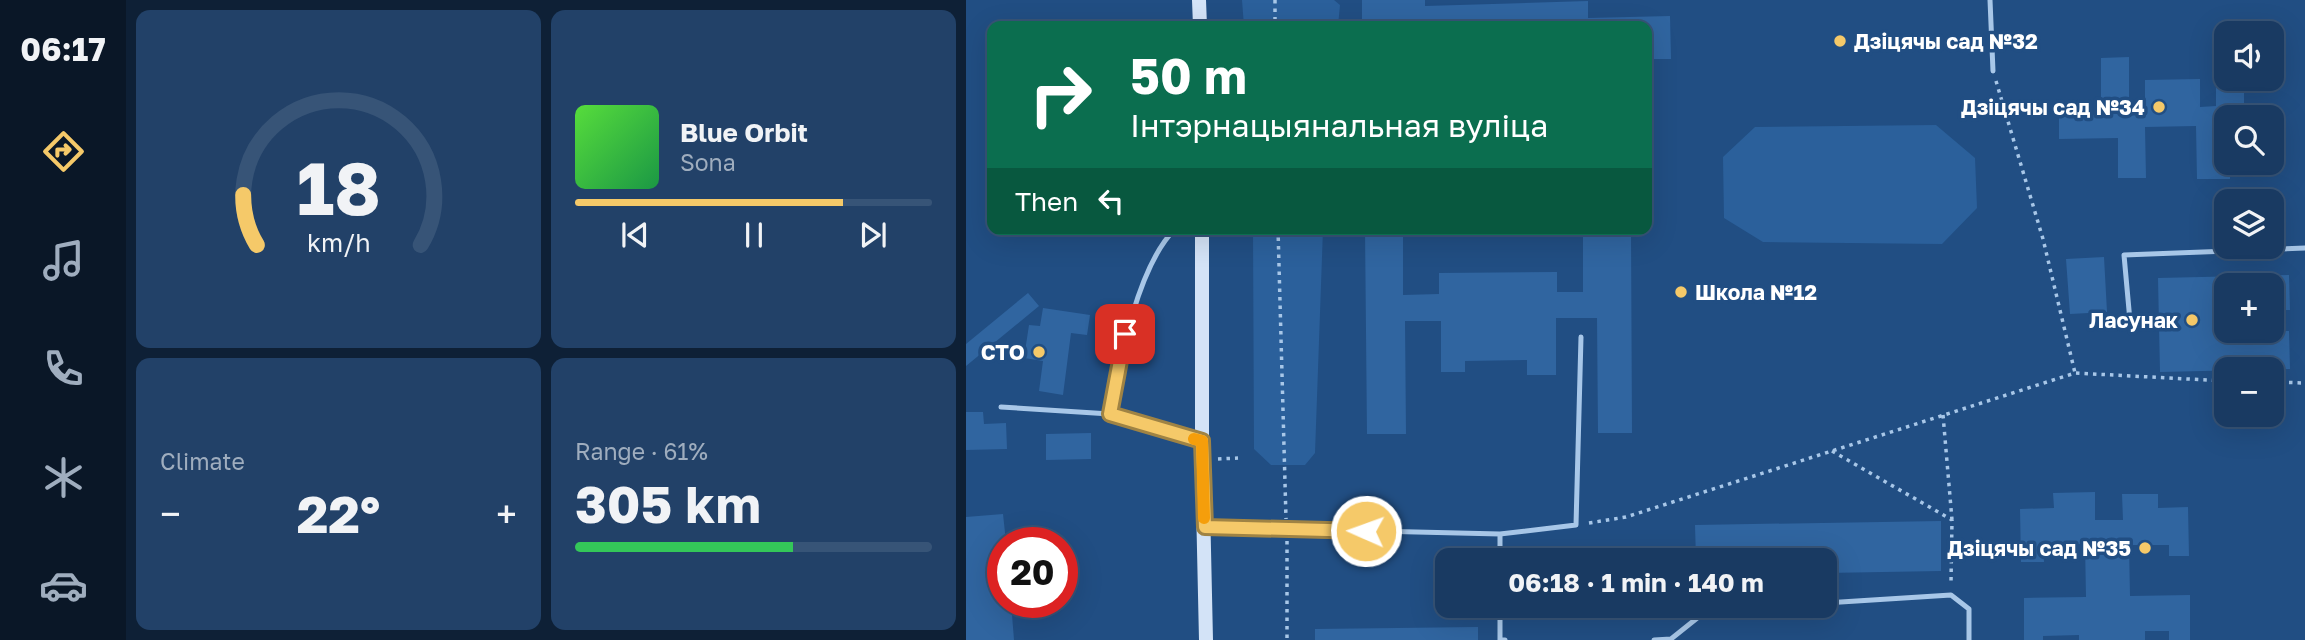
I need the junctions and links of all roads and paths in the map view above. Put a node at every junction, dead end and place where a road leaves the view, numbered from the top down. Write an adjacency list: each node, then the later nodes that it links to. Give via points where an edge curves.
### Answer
1 (1199, 0): 4 (main road)
2 (1275, 0): 5 (path)
3 (1990, 0): 6 (lane)
4 (1200, 21)
5 (1275, 21)
6 (1993, 71): 13 (path, via 2043,239)
7 (1169, 235): 18 (lane, via 1162,242 1125,334)
8 (1202, 235): 20 (main road)
9 (1278, 235): 25 (path)
10 (2305, 248): 11 (lane, via 2124,256)
11 (2130, 321)
12 (1581, 337): 23 (lane)
13 (2075, 373): 14 (path); 19 (path)
14 (2214, 380)
15 (2284, 382): 16 (path)
16 (2305, 383)
17 (1001, 407): 18 (lane)
18 (1110, 414): 20 (lane)
19 (1942, 415): 21 (path); 22 (path)
20 (1202, 441): 24 (main road)
21 (1832, 451): 22 (path); 23 (path, via 1626,517)
22 (1952, 520): 28 (path)
23 (1576, 525): 26 (lane)
24 (1205, 527): 25 (lane); 32 (main road)
25 (1286, 528): 26 (lane); 33 (path)
26 (1500, 534): 27 (lane)
27 (1500, 548)
28 (1951, 595): 29 (lane); 36 (lane, via 1969,609)
29 (1837, 602)
30 (1500, 618): 34 (lane, via 1500,640)
31 (1697, 618): 35 (lane, via 1671,639)
32 (1206, 640)
33 (1287, 640)
34 (1505, 640)
35 (1654, 640)
36 (1969, 640)

